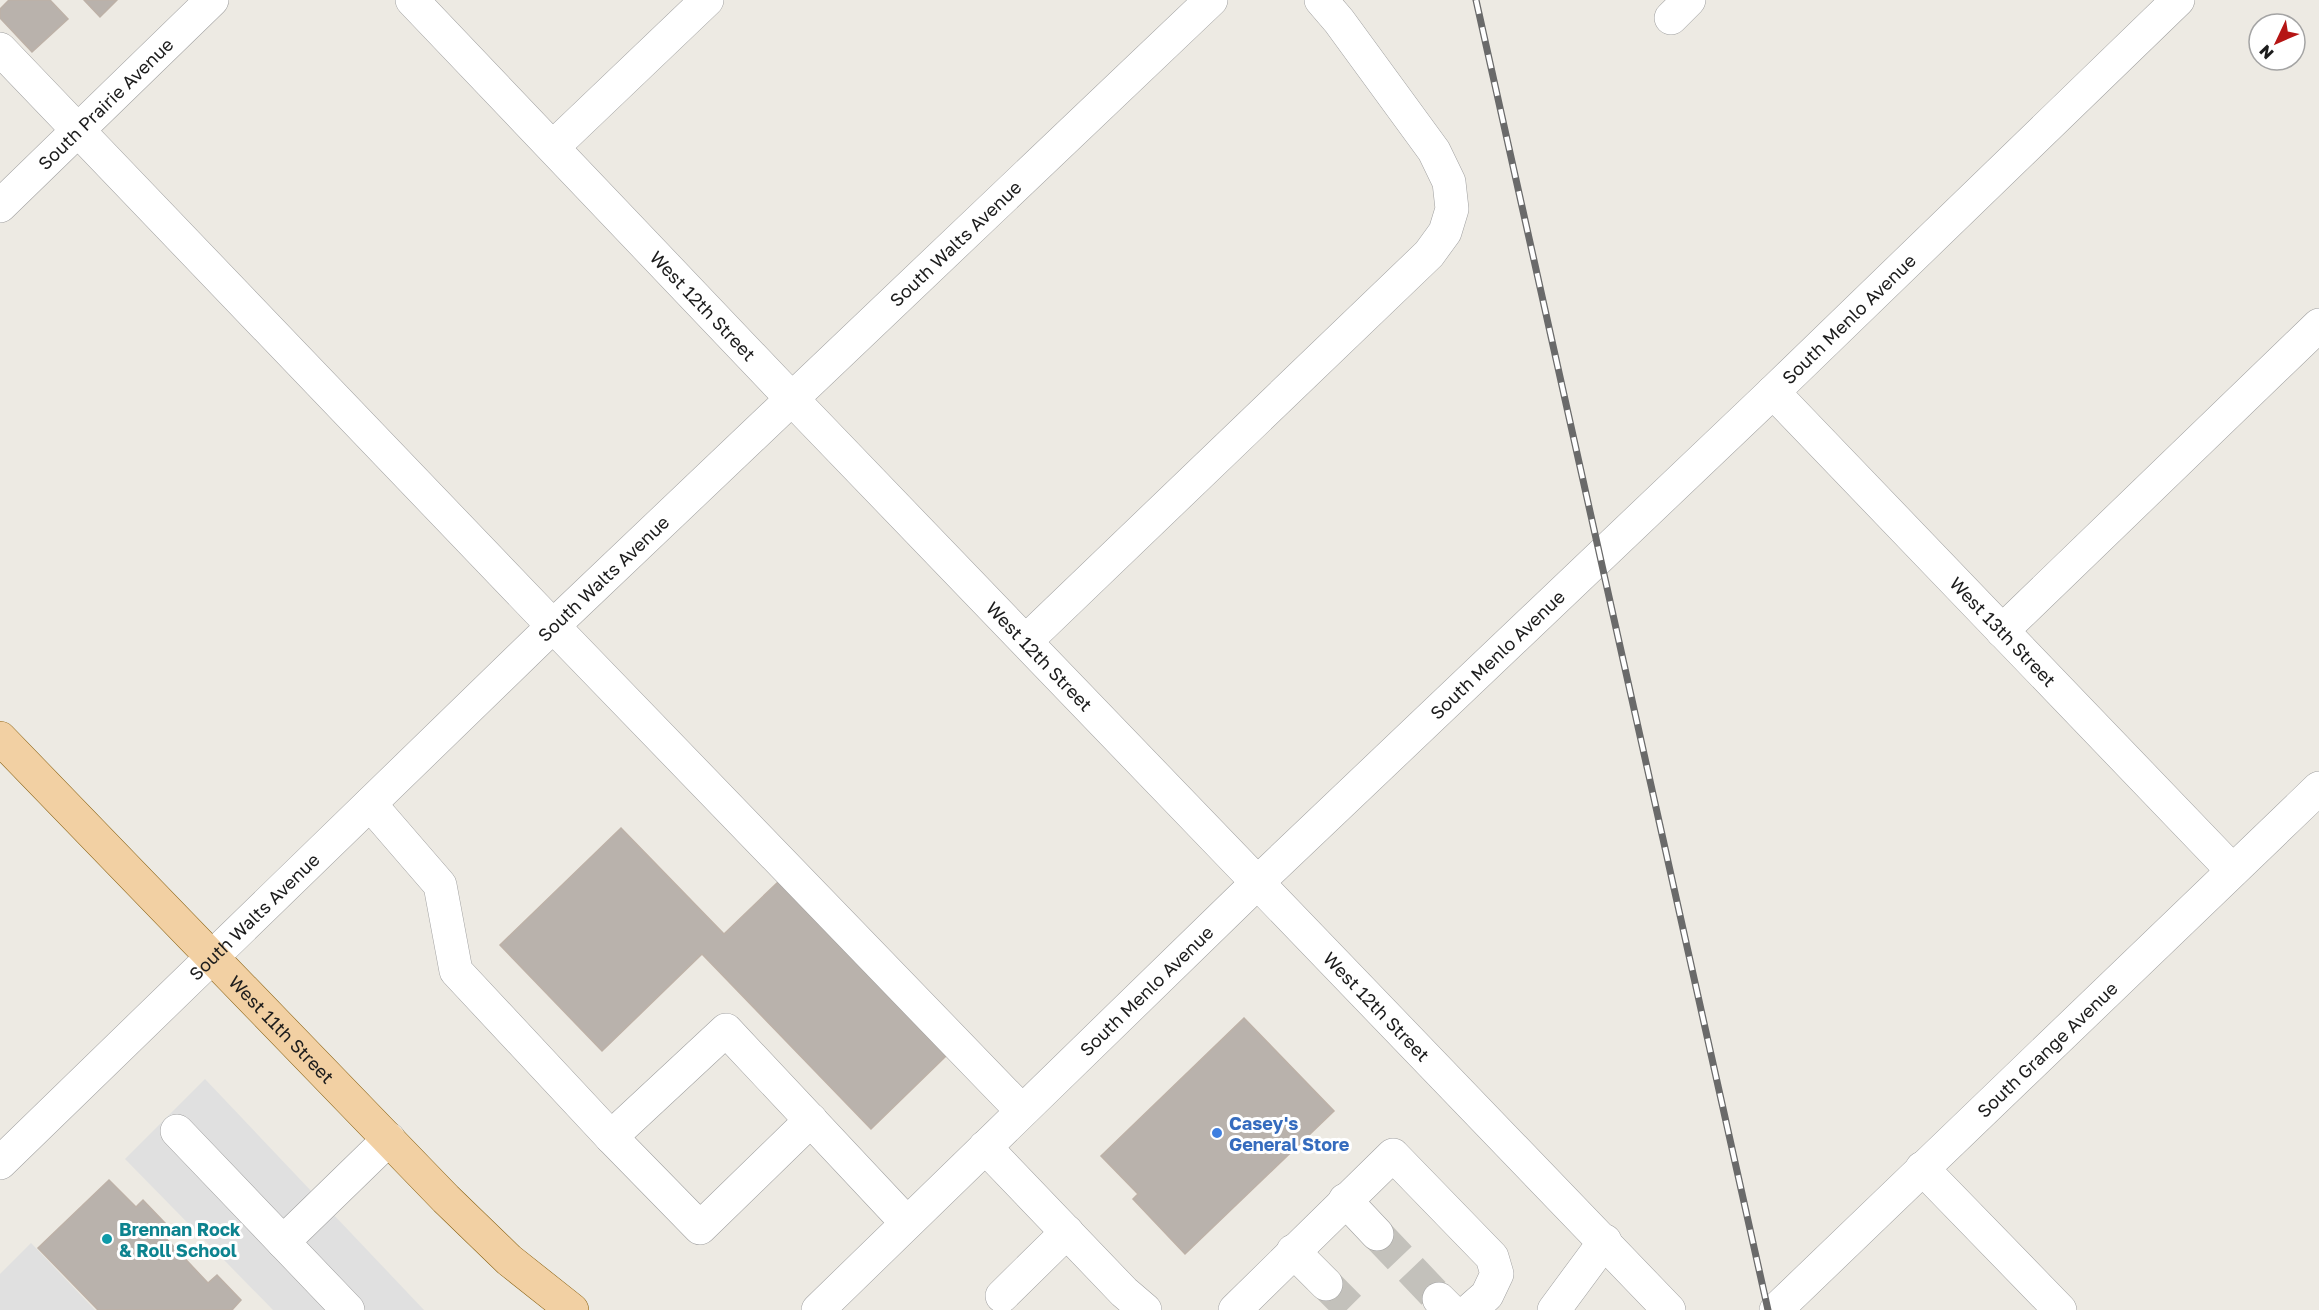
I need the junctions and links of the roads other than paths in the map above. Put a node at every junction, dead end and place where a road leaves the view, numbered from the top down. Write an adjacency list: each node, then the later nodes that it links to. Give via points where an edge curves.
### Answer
1 (212, 0): 8 (street, South Prairie Avenue)
2 (412, 0): 9 (street, West 12th Street)
3 (707, 0): 9 (street)
4 (1211, 0): 13 (street, South Walts Avenue)
5 (1321, 0): 16 (street, via 1434,151 1449,182 1452,209 1445,232 1429,254)
6 (2178, 0): 12 (street, South Menlo Avenue)
7 (0, 49): 8 (street)
8 (78, 130): 10 (street, South Prairie Avenue); 14 (street)
9 (553, 147): 13 (street, West 12th Street)
10 (0, 206)
11 (2319, 325): 15 (street)
12 (1773, 392): 15 (street, West 13th Street); 21 (street, South Menlo Avenue)
13 (792, 399): 14 (street, South Walts Avenue); 16 (street, West 12th Street)
14 (553, 626): 19 (street, South Walts Avenue); 23 (street)
15 (2002, 631): 20 (street, West 13th Street)
16 (1026, 641): 21 (street, West 12th Street)
17 (0, 738): 22 (main road, West 11th Street)
18 (2319, 788): 20 (street, South Grange Avenue)
19 (370, 804): 22 (street, South Walts Avenue); 26 (street, via 440,885 456,971)
20 (2232, 870): 30 (street, South Grange Avenue)
21 (1258, 882): 23 (street, South Menlo Avenue); 35 (street, West 12th Street)
22 (213, 956): 27 (main road, West 11th Street); 29 (street, South Walts Avenue)
23 (1022, 1111): 28 (street, South Menlo Avenue)
24 (811, 1120): 26 (street, via 726,1030); 26 (street, via 699,1228); 32 (street)
25 (177, 1131): 36 (street)
26 (611, 1137)
27 (389, 1139): 36 (street); 41 (main road, West 11th Street, via 509,1260)
28 (985, 1147): 32 (street, South Menlo Avenue); 33 (street)
29 (0, 1163)
30 (1922, 1168): 48 (street, South Grange Avenue); 49 (street)
31 (1345, 1200): 34 (street); 37 (street); 45 (street, via 1393,1155 1492,1257 1497,1274 1487,1295)
32 (907, 1223): 42 (street, South Menlo Avenue)
33 (1067, 1232): 39 (street); 43 (street)
34 (1377, 1234)
35 (1605, 1241): 46 (street); 47 (street, West 12th Street)
36 (283, 1242): 40 (street)
37 (1293, 1251): 38 (street); 44 (street)
38 (1326, 1284)
39 (1002, 1296)
40 (348, 1310)
41 (572, 1310)
42 (818, 1310)
43 (1145, 1310)
44 (1235, 1310)
45 (1470, 1310)
46 (1554, 1310)
47 (1669, 1310)
48 (1776, 1310)
49 (2060, 1310)

